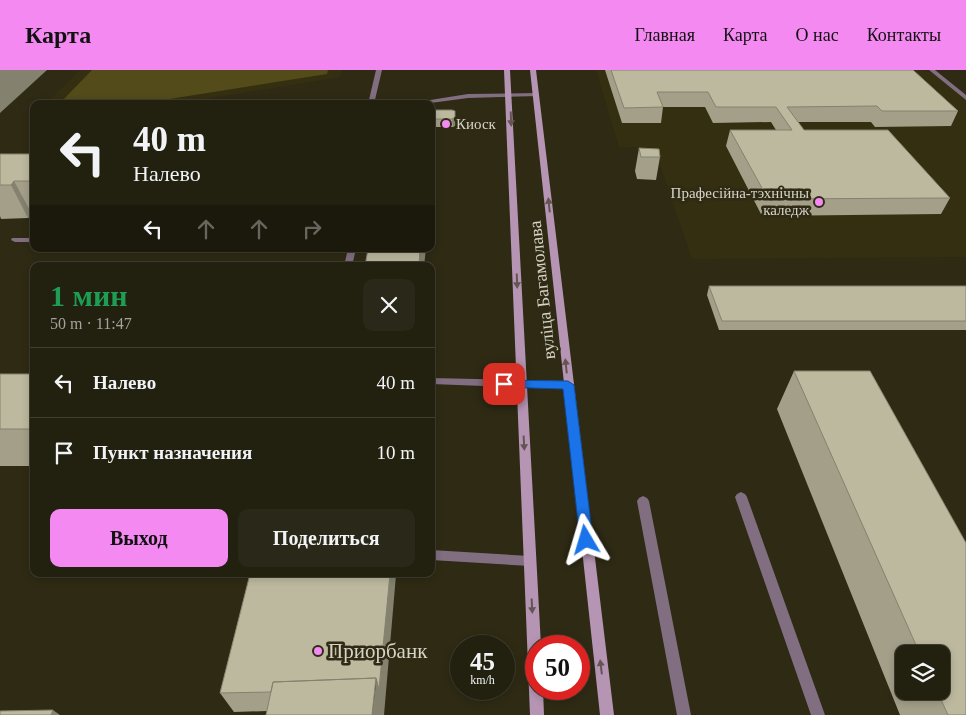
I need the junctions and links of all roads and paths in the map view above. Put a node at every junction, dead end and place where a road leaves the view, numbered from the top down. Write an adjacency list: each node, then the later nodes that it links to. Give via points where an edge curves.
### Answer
1 (379, 70): 8 (lane)
2 (507, 70): 5 (main road, вуліца Багамолава)
3 (533, 70): 6 (main road, вуліца Багамолава)
4 (932, 70): 7 (lane)
5 (510, 95): 6 (lane); 9 (lane); 13 (main road, вуліца Багамолава, one-way to 13)
6 (536, 95): 14 (main road, вуліца Багамолава, one-way to 6)
7 (966, 98)
8 (372, 100)
9 (433, 100)
10 (15, 240): 11 (lane)
11 (30, 240)
12 (435, 381): 13 (lane)
13 (521, 385): 14 (lane); 18 (main road, вуліца Багамолава, one-way to 18)
14 (568, 385): 20 (main road, вуліца Багамолава, one-way to 14)
15 (741, 497): 22 (lane)
16 (643, 502): 21 (lane)
17 (435, 555): 18 (lane)
18 (530, 561): 19 (main road, вуліца Багамолава, one-way to 19)
19 (537, 715)
20 (607, 715)
21 (684, 715)
22 (818, 715)

